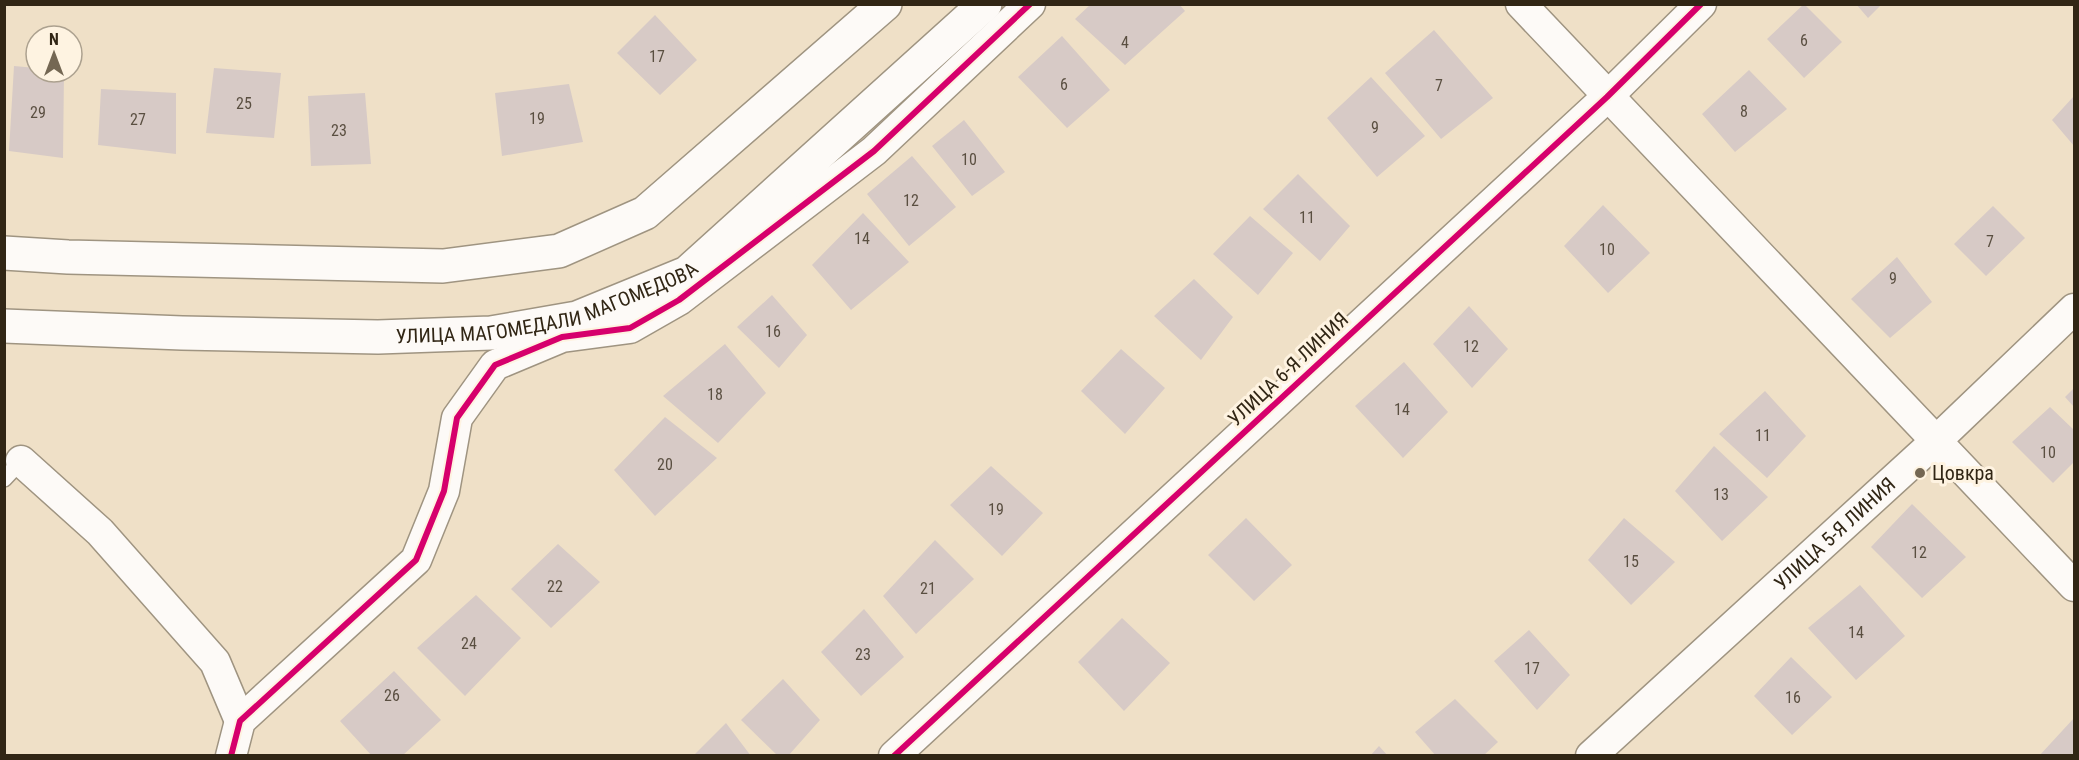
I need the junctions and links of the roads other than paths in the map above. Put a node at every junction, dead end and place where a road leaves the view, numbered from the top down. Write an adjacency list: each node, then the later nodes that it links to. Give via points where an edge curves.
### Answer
1 (885, 4): 7 (main road, via 645,213 559,250 443,266)
2 (985, 4): 9 (main road, УЛИЦА МАГОМЕДАЛИ МАГОМЕДОВА, via 687,273 577,318 491,333 378,337)
3 (1030, 4): 13 (street, via 874,151 679,300 630,328 562,337 495,365 457,418 444,491 416,560)
4 (1521, 4): 6 (street)
5 (1701, 4): 6 (street, УЛИЦА 6-Я ЛИНИЯ)
6 (1607, 97): 10 (street); 15 (street, УЛИЦА 6-Я ЛИНИЯ)
7 (4, 253)
8 (2074, 309): 10 (street, УЛИЦА 5-Я ЛИНИЯ)
9 (4, 326)
10 (1936, 441): 12 (street); 16 (street, УЛИЦА 5-Я ЛИНИЯ)
11 (13, 470): 13 (street, via 100,532 215,662)
12 (2074, 586)
13 (240, 721): 14 (street)
14 (231, 756)
15 (894, 756)
16 (1591, 756)

